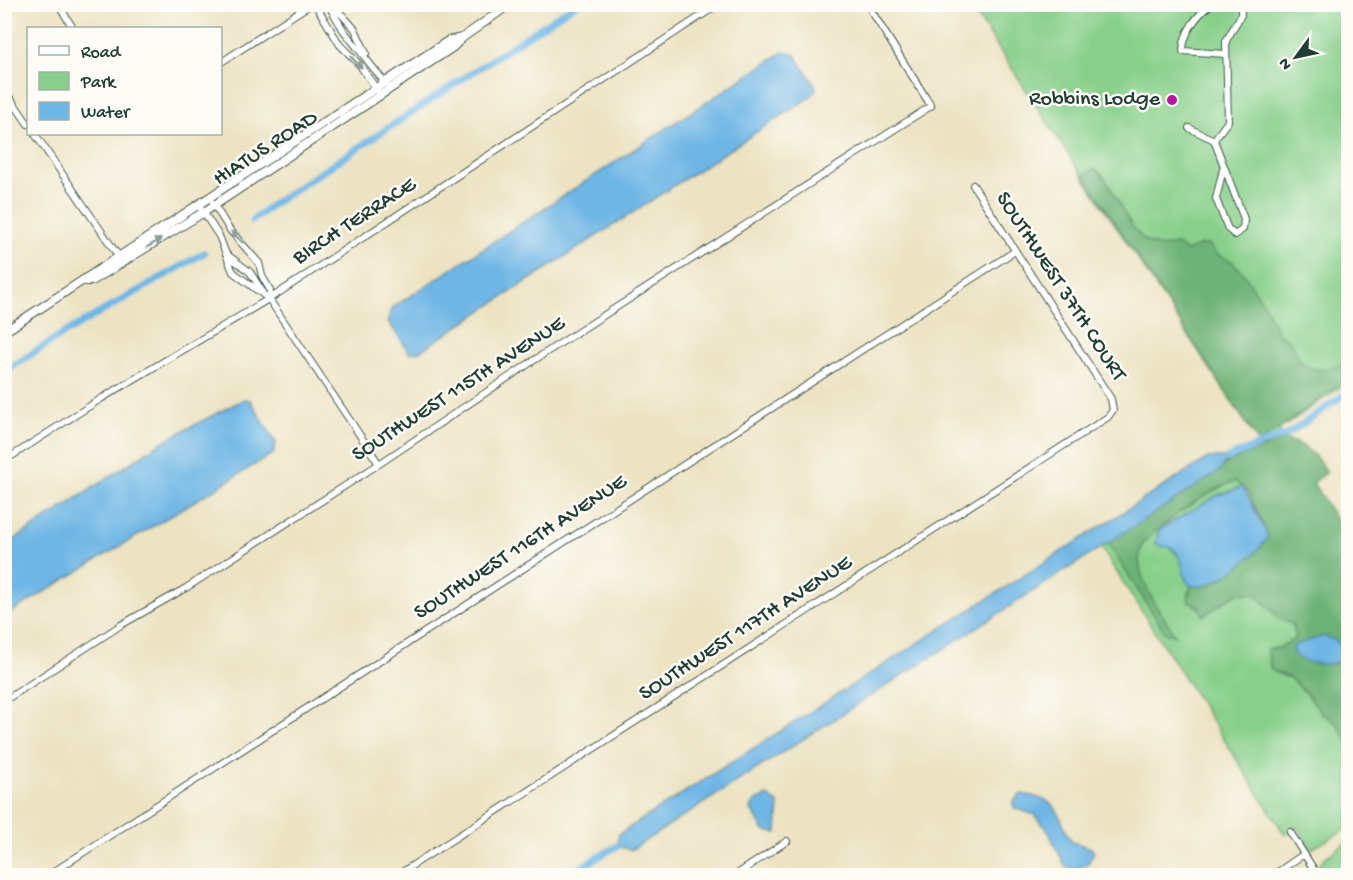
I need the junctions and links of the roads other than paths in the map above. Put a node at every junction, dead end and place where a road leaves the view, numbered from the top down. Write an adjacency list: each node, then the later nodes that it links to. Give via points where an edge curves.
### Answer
1 (58, 4): 10 (street)
2 (313, 4): 12 (street); 15 (street)
3 (330, 4): 9 (street); 11 (street)
4 (510, 4): 16 (street, HIATUS ROAD, via 453,47)
5 (719, 4): 34 (street, BIRCH TERRACE)
6 (867, 4): 38 (street, SOUTHWEST 115TH AVENUE, via 932,106 585,327)
7 (1210, 4): 13 (street, via 1199,13 1183,51)
8 (1242, 4): 13 (street, via 1241,15 1226,41)
9 (351, 25): 11 (street); 14 (street)
10 (72, 27)
11 (344, 31): 12 (street); 14 (street)
12 (336, 36): 18 (street, one-way to 18)
13 (1225, 54): 22 (street, via 1228,121)
14 (368, 59): 16 (street)
15 (222, 62)
16 (388, 86): 18 (street, HIATUS ROAD)
17 (4, 89): 19 (street)
18 (379, 92): 25 (street, HIATUS ROAD)
19 (27, 123)
20 (1189, 128): 22 (street)
21 (36, 135): 30 (street)
22 (1214, 140): 23 (street)
23 (1223, 169): 23 (street, via 1216,199 1228,229 1235,234 1243,230 1244,219)
24 (973, 185): 28 (street, SOUTHWEST 37TH COURT)
25 (211, 202): 26 (street, HIATUS ROAD); 27 (street, HIATUS ROAD); 31 (street, one-way to 25)
26 (198, 204): 27 (street); 30 (street, HIATUS ROAD)
27 (204, 212): 29 (street); 30 (street, HIATUS ROAD, one-way to 27)
28 (1015, 251): 36 (street, SOUTHWEST 37TH COURT, via 1111,399); 44 (street, SOUTHWEST 116TH AVENUE)
29 (225, 254): 32 (street); 33 (street, via 233,272)
30 (121, 259): 35 (street, HIATUS ROAD, via 92,281 86,281)
31 (259, 262): 32 (street); 34 (street, via 270,290)
32 (250, 272): 33 (street)
33 (262, 292): 34 (street)
34 (269, 298): 37 (street, BIRCH TERRACE); 38 (street)
35 (4, 332)
36 (1113, 410): 45 (street, SOUTHWEST 117TH AVENUE, via 1098,424)
37 (4, 461)
38 (379, 464): 39 (street, SOUTHWEST 115TH AVENUE)
39 (4, 701)
40 (1290, 832): 42 (street)
41 (787, 841): 43 (street)
42 (1304, 854): 46 (street); 47 (street)
43 (738, 874)
44 (47, 876)
45 (396, 876)
46 (1272, 876)
47 (1318, 876)

